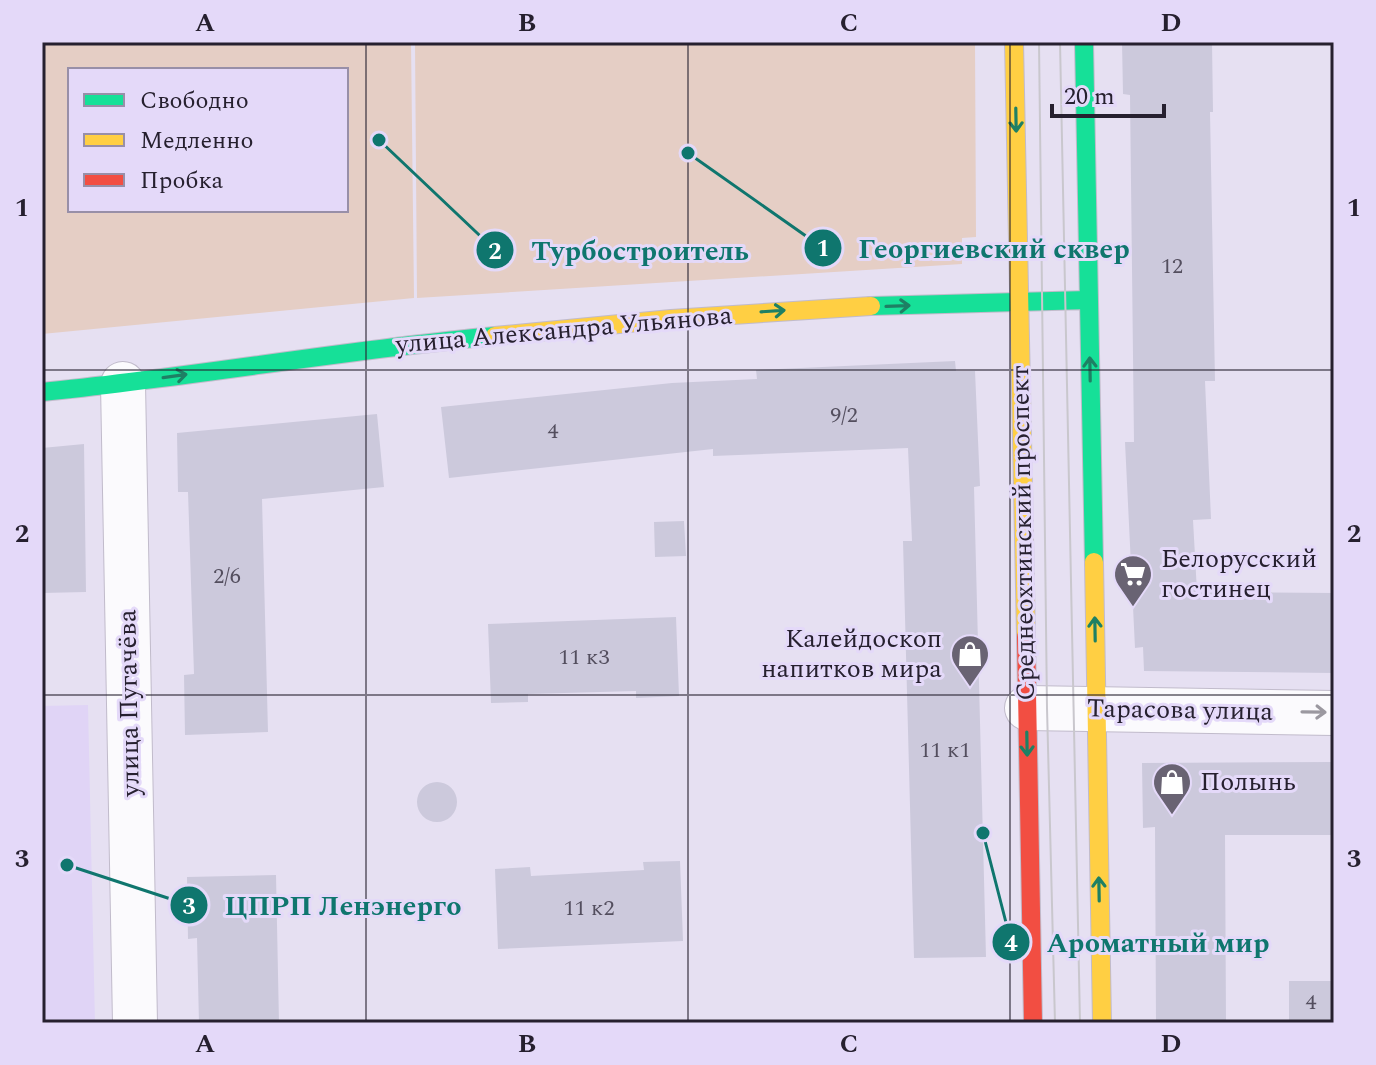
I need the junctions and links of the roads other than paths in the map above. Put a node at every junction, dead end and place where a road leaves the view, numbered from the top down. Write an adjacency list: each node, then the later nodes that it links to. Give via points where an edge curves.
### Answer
1 (1014, 42): 4 (main road, Среднеохтинский проспект, one-way to 4)
2 (1084, 42): 3 (main road)
3 (1088, 300): 4 (main road, улица Александра Ульянова); 7 (main road, one-way to 3)
4 (1019, 302): 5 (main road, улица Александра Ульянова, one-way to 4, via 405,344 608,325 820,308); 8 (main road, Среднеохтинский проспект)
5 (123, 384): 6 (main road, улица Александра Ульянова); 10 (street, улица Пугачёва)
6 (42, 392)
7 (1096, 707): 8 (street, Тарасова улица); 9 (street, Тарасова улица, one-way to 9); 12 (main road, one-way to 7)
8 (1027, 708): 11 (main road, Среднеохтинский проспект, one-way to 11)
9 (1334, 713)
10 (135, 1023)
11 (1033, 1023)
12 (1102, 1023)

